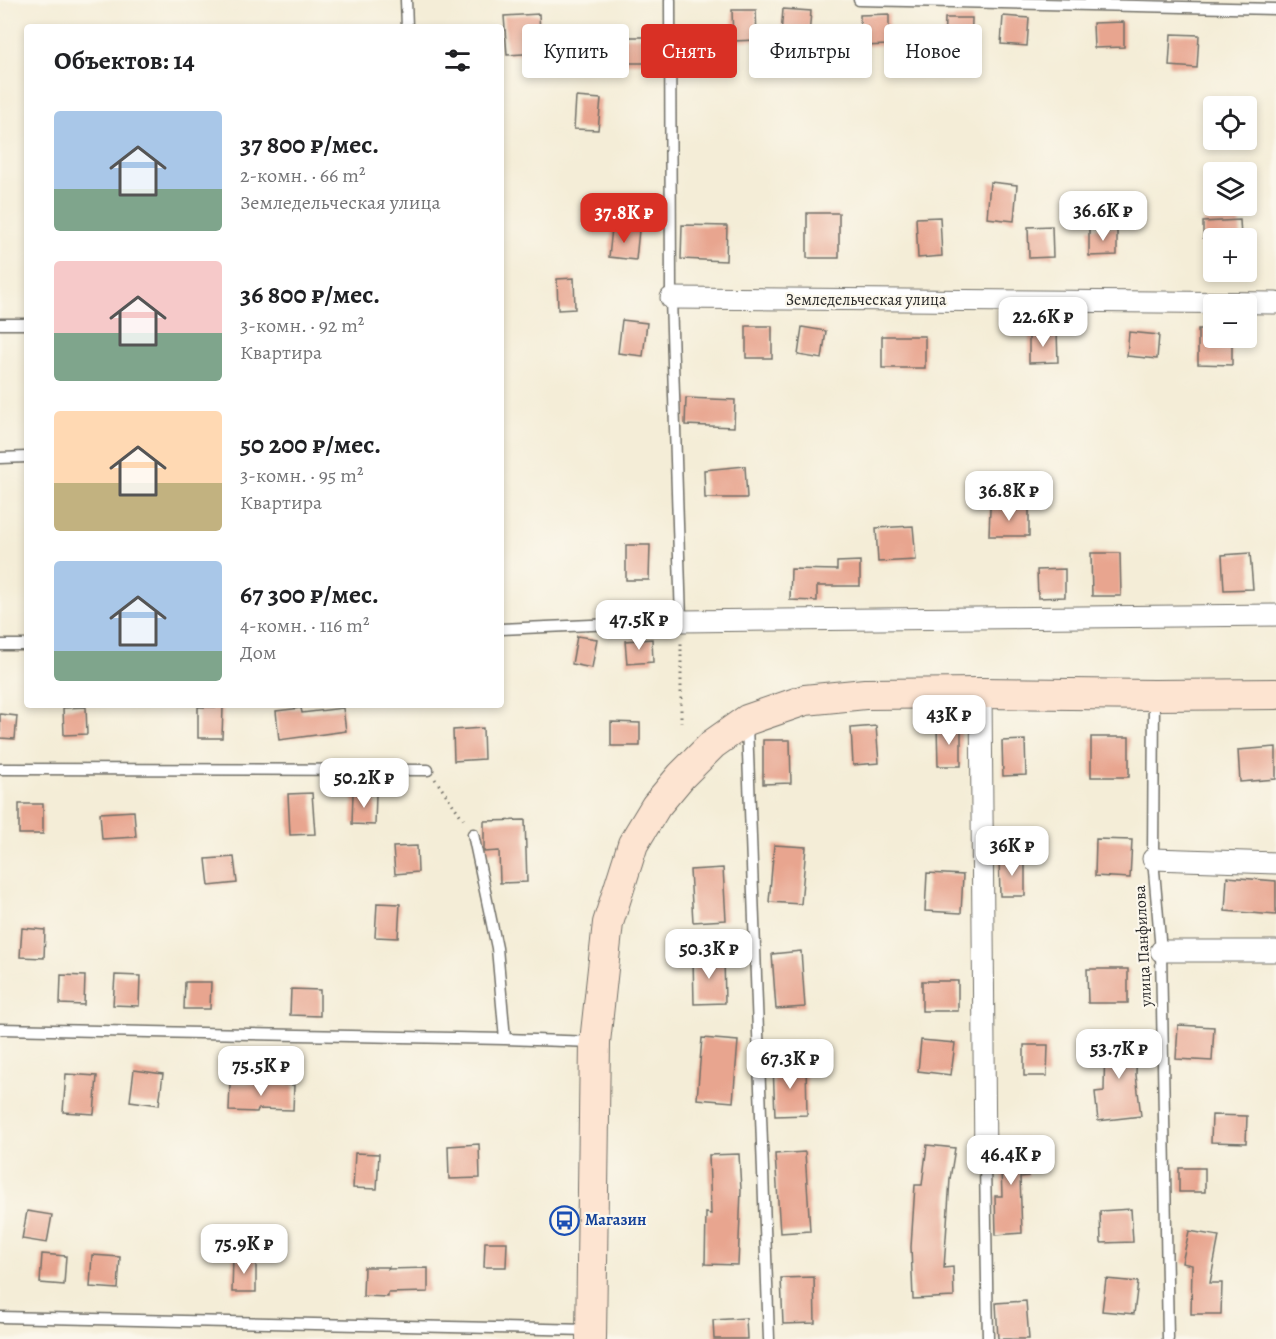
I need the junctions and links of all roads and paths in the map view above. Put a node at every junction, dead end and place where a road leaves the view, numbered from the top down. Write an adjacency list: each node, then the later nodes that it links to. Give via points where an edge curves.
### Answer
1 (406, 0): 5 (lane)
2 (670, 0): 6 (lane)
3 (859, 0): 4 (lane)
4 (1276, 9)
5 (407, 24)
6 (672, 298): 7 (street, Земледельческая улица); 13 (lane)
7 (1276, 303)
8 (0, 324): 9 (lane)
9 (24, 324)
10 (0, 458): 11 (lane)
11 (24, 458)
12 (1276, 615): 13 (street)
13 (681, 621): 14 (lane); 21 (path)
14 (504, 629)
15 (0, 645): 16 (lane)
16 (24, 645)
17 (981, 693): 19 (main road); 20 (main road, via 865,694 805,700); 32 (street)
18 (1276, 694): 19 (main road)
19 (1154, 695): 25 (lane, улица Панфилова)
20 (747, 720): 31 (main road, via 713,744 681,776 656,806 633,844 608,923); 36 (lane)
21 (681, 723)
22 (0, 769): 23 (lane)
23 (428, 770): 24 (path)
24 (474, 834): 30 (lane, via 497,948)
25 (1153, 859): 26 (street); 27 (lane, улица Панфилова)
26 (1276, 863)
27 (1161, 951): 28 (street); 38 (lane, улица Панфилова)
28 (1276, 951)
29 (0, 1029): 30 (lane)
30 (505, 1039): 31 (lane)
31 (595, 1042): 35 (main road)
32 (985, 1164): 37 (lane)
33 (0, 1317): 34 (lane)
34 (545, 1334): 35 (lane)
35 (591, 1335)
36 (769, 1339)
37 (987, 1339)
38 (1168, 1339)

